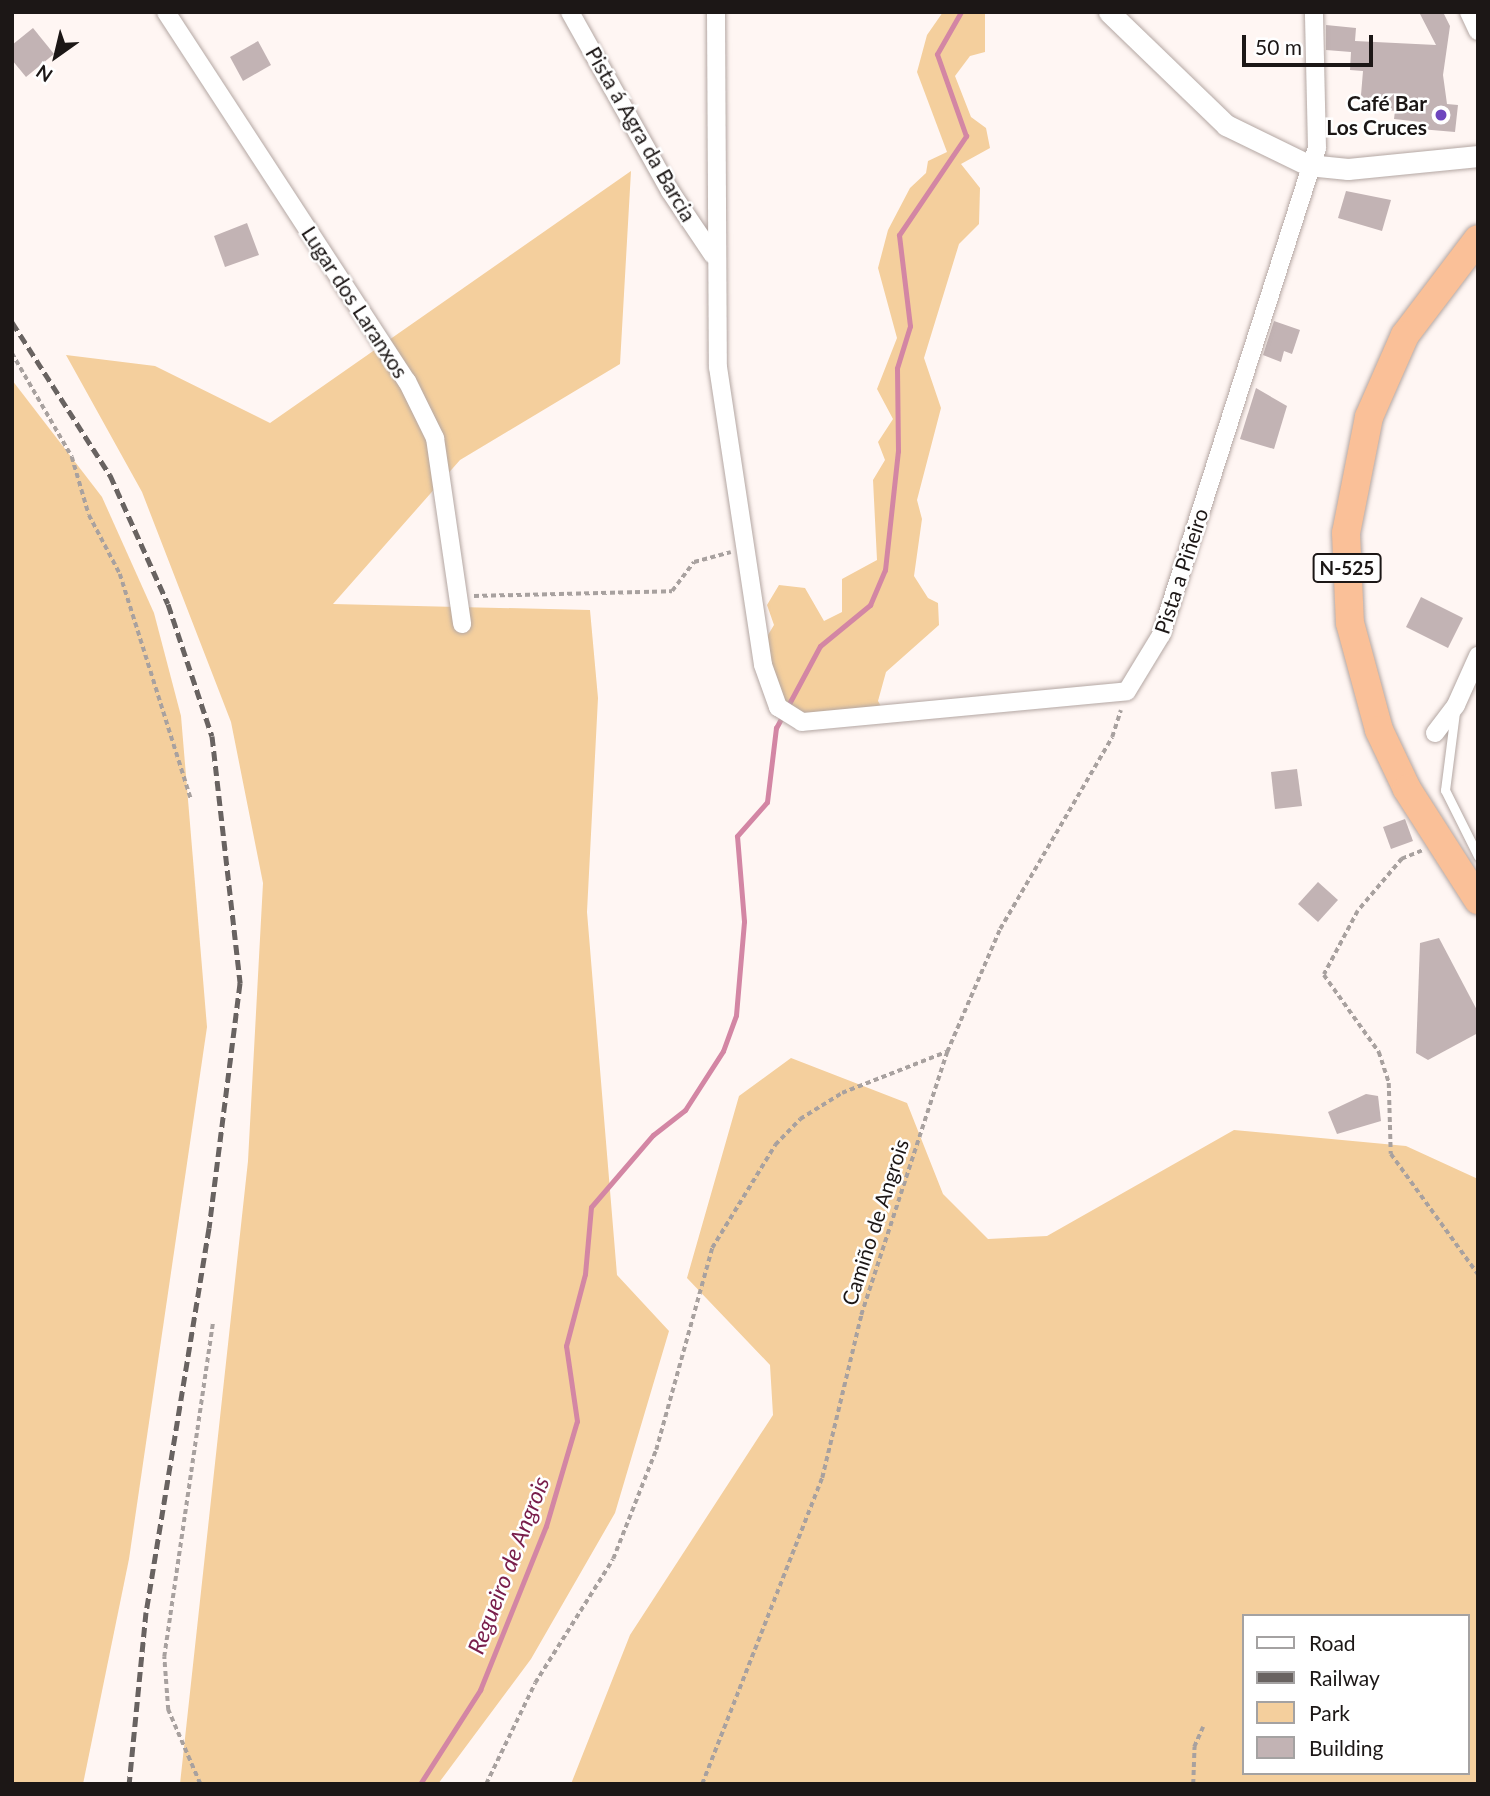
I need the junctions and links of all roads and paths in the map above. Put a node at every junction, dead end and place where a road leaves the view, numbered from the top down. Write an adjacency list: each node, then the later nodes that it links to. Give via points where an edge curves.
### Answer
1 (166, 12): 15 (street, Lugar dos Laranxos, via 412,392 435,438)
2 (570, 12): 11 (street, Pista á Agra da Barcia, via 670,191)
3 (716, 12): 11 (street)
4 (1109, 12): 9 (street, via 1226,125)
5 (1314, 12): 9 (street, Pista a Piñeiro, via 1317,148)
6 (1469, 12): 7 (street)
7 (1478, 31)
8 (1478, 156): 9 (street, via 1348,169)
9 (1308, 165): 18 (street, Pista a Piñeiro, via 1161,635)
10 (1478, 239): 22 (highway, N-525, via 1405,335 1369,417 1346,533 1350,622 1379,730)
11 (713, 255): 14 (street, via 718,367)
12 (1478, 257): 24 (highway, N-525, via 1435,313 1394,390 1375,452 1364,531 1367,608 1381,683 1404,745)
13 (12, 353): 21 (path, via 72,457 89,515 120,574)
14 (741, 549): 15 (path, via 694,562 672,591); 18 (street, via 763,665 778,707 802,722)
15 (462, 596): 16 (street, Lugar dos Laranxos)
16 (463, 624)
17 (1478, 656): 19 (street)
18 (1127, 691): 26 (path, Camiño de Angrois, via 1112,737 1000,929)
19 (1457, 705): 20 (street); 23 (lane, via 1445,790)
20 (1435, 733)
21 (191, 799)
22 (1440, 844): 25 (highway, N-525); 27 (path, via 1402,859 1358,911 1324,975 1379,1052 1389,1083 1391,1154)
23 (1478, 856)
24 (1478, 873)
25 (1478, 900)
26 (947, 1052): 31 (path, via 842,1093 800,1119 775,1145 712,1248 656,1450 613,1559 535,1683); 32 (path, Camiño de Angrois, via 861,1315 822,1478)
27 (1478, 1274)
28 (213, 1323): 30 (path, via 164,1657 167,1710)
29 (1203, 1727): 33 (path, via 1194,1747)
30 (200, 1784)
31 (486, 1784)
32 (702, 1784)
33 (1193, 1784)

